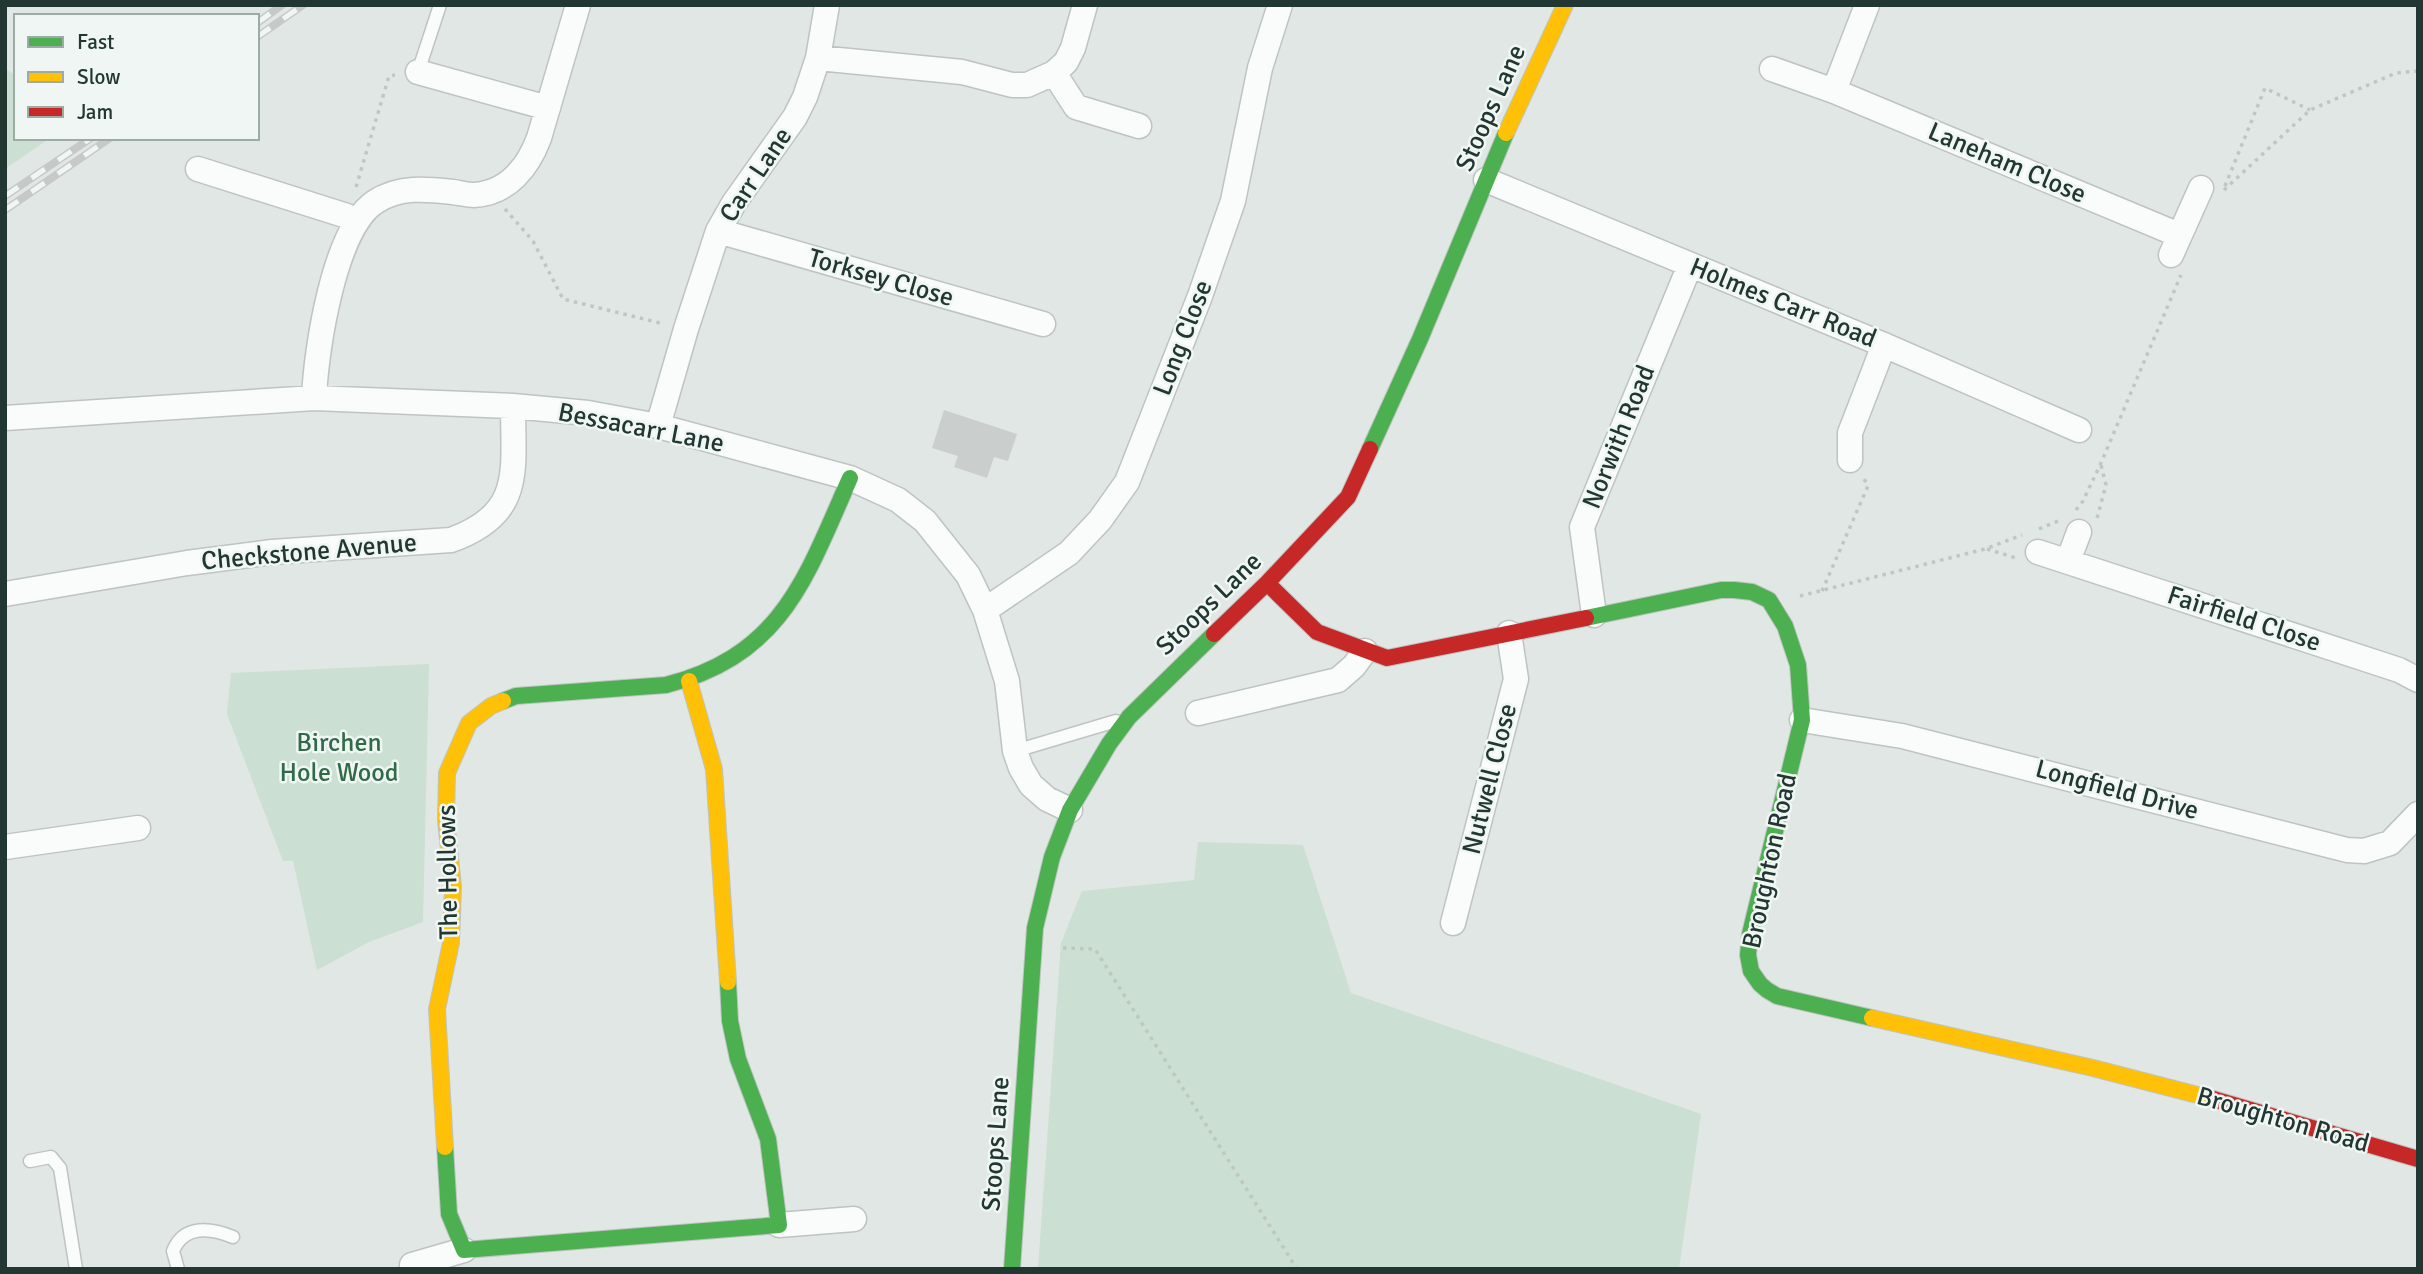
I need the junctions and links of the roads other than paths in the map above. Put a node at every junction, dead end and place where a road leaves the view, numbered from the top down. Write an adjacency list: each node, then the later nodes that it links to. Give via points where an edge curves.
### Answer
1 (440, 5): 10 (lane)
2 (578, 5): 13 (street)
3 (827, 5): 8 (street, Carr Lane)
4 (1085, 5): 11 (street, via 1073,48)
5 (1280, 5): 35 (street, Long Close, via 1260,68 1233,201 1127,482 1069,553)
6 (1565, 5): 16 (street, Stoops Lane)
7 (1867, 5): 12 (street)
8 (818, 58): 11 (street, via 962,72 1012,85 1027,85); 19 (street, Carr Lane, via 794,117)
9 (1772, 69): 12 (street, Laneham Close)
10 (418, 72): 13 (street)
11 (1054, 74): 14 (street, via 1076,107)
12 (1834, 91): 17 (street, Laneham Close, via 2177,254)
13 (548, 108): 18 (street, via 531,159 515,179 474,195 420,188 395,193)
14 (1139, 126)
15 (198, 169): 18 (street)
16 (1486, 180): 20 (street, Holmes Carr Road); 33 (street, Stoops Lane, via 1348,497)
17 (2201, 188)
18 (351, 220): 23 (street, via 329,297)
19 (718, 231): 21 (street, Torksey Close); 26 (street, Carr Lane)
20 (1690, 265): 22 (street, Holmes Carr Road); 36 (street, Norwith Road, via 1581,527)
21 (1043, 324)
22 (1884, 345): 27 (street, Holmes Carr Road); 28 (street, via 1850,433)
23 (314, 398): 24 (street, Bessacarr Lane); 25 (street, Bessacarr Lane)
24 (513, 406): 26 (street, Bessacarr Lane); 34 (street, Checkstone Avenue, via 513,476 505,501 494,517 452,540 272,552)
25 (5, 418)
26 (658, 426): 29 (street, Bessacarr Lane)
27 (2079, 430)
28 (1850, 460)
29 (850, 478): 35 (street, Bessacarr Lane, via 898,500 925,521 968,575); 40 (street, The Hollows, via 808,574 789,603 757,639)
30 (2069, 524): 32 (street)
31 (2038, 552): 32 (street, Fairfield Close)
32 (2068, 561): 39 (street, Fairfield Close)
33 (1267, 583): 38 (street, via 1317,632); 42 (street, Stoops Lane)
34 (5, 594)
35 (985, 610): 44 (street, Bessacarr Lane, via 1007,681)
36 (1594, 615): 37 (street); 43 (street, Broughton Road, via 1721,590 1747,591 1770,601 1785,624 1798,662)
37 (1509, 633): 38 (street, via 1387,658); 49 (street, Nutwell Close, via 1516,679)
38 (1364, 651): 41 (street, via 1338,680)
39 (2418, 680)
40 (689, 681): 53 (street, via 714,769 730,1021 738,1059 768,1139); 55 (street, The Hollows, via 516,696 491,706 469,723 447,773 451,943 437,1009 449,1214)
41 (1198, 713)
42 (1129, 717): 44 (lane); 45 (street, Stoops Lane)
43 (1802, 720): 46 (street, Longfield Drive, via 1902,736 2347,850 2364,851 2390,843); 50 (street, Broughton Road, via 1747,954 1749,973 1762,988 1777,996 2256,1110)
44 (1015, 751): 45 (street, Bessacarr Lane, via 1031,785)
45 (1070, 810): 59 (street, Stoops Lane, via 1041,896 1034,947)
46 (2418, 814)
47 (138, 828): 48 (street)
48 (5, 847)
49 (1453, 923)
50 (2418, 1159)
51 (30, 1161): 57 (lane, via 51,1157 60,1168)
52 (854, 1219): 53 (street)
53 (779, 1225): 55 (street)
54 (233, 1237): 58 (lane, via 213,1229 186,1234 173,1251)
55 (464, 1250): 56 (street)
56 (412, 1265)
57 (76, 1269)
58 (178, 1269)
59 (1013, 1269)

